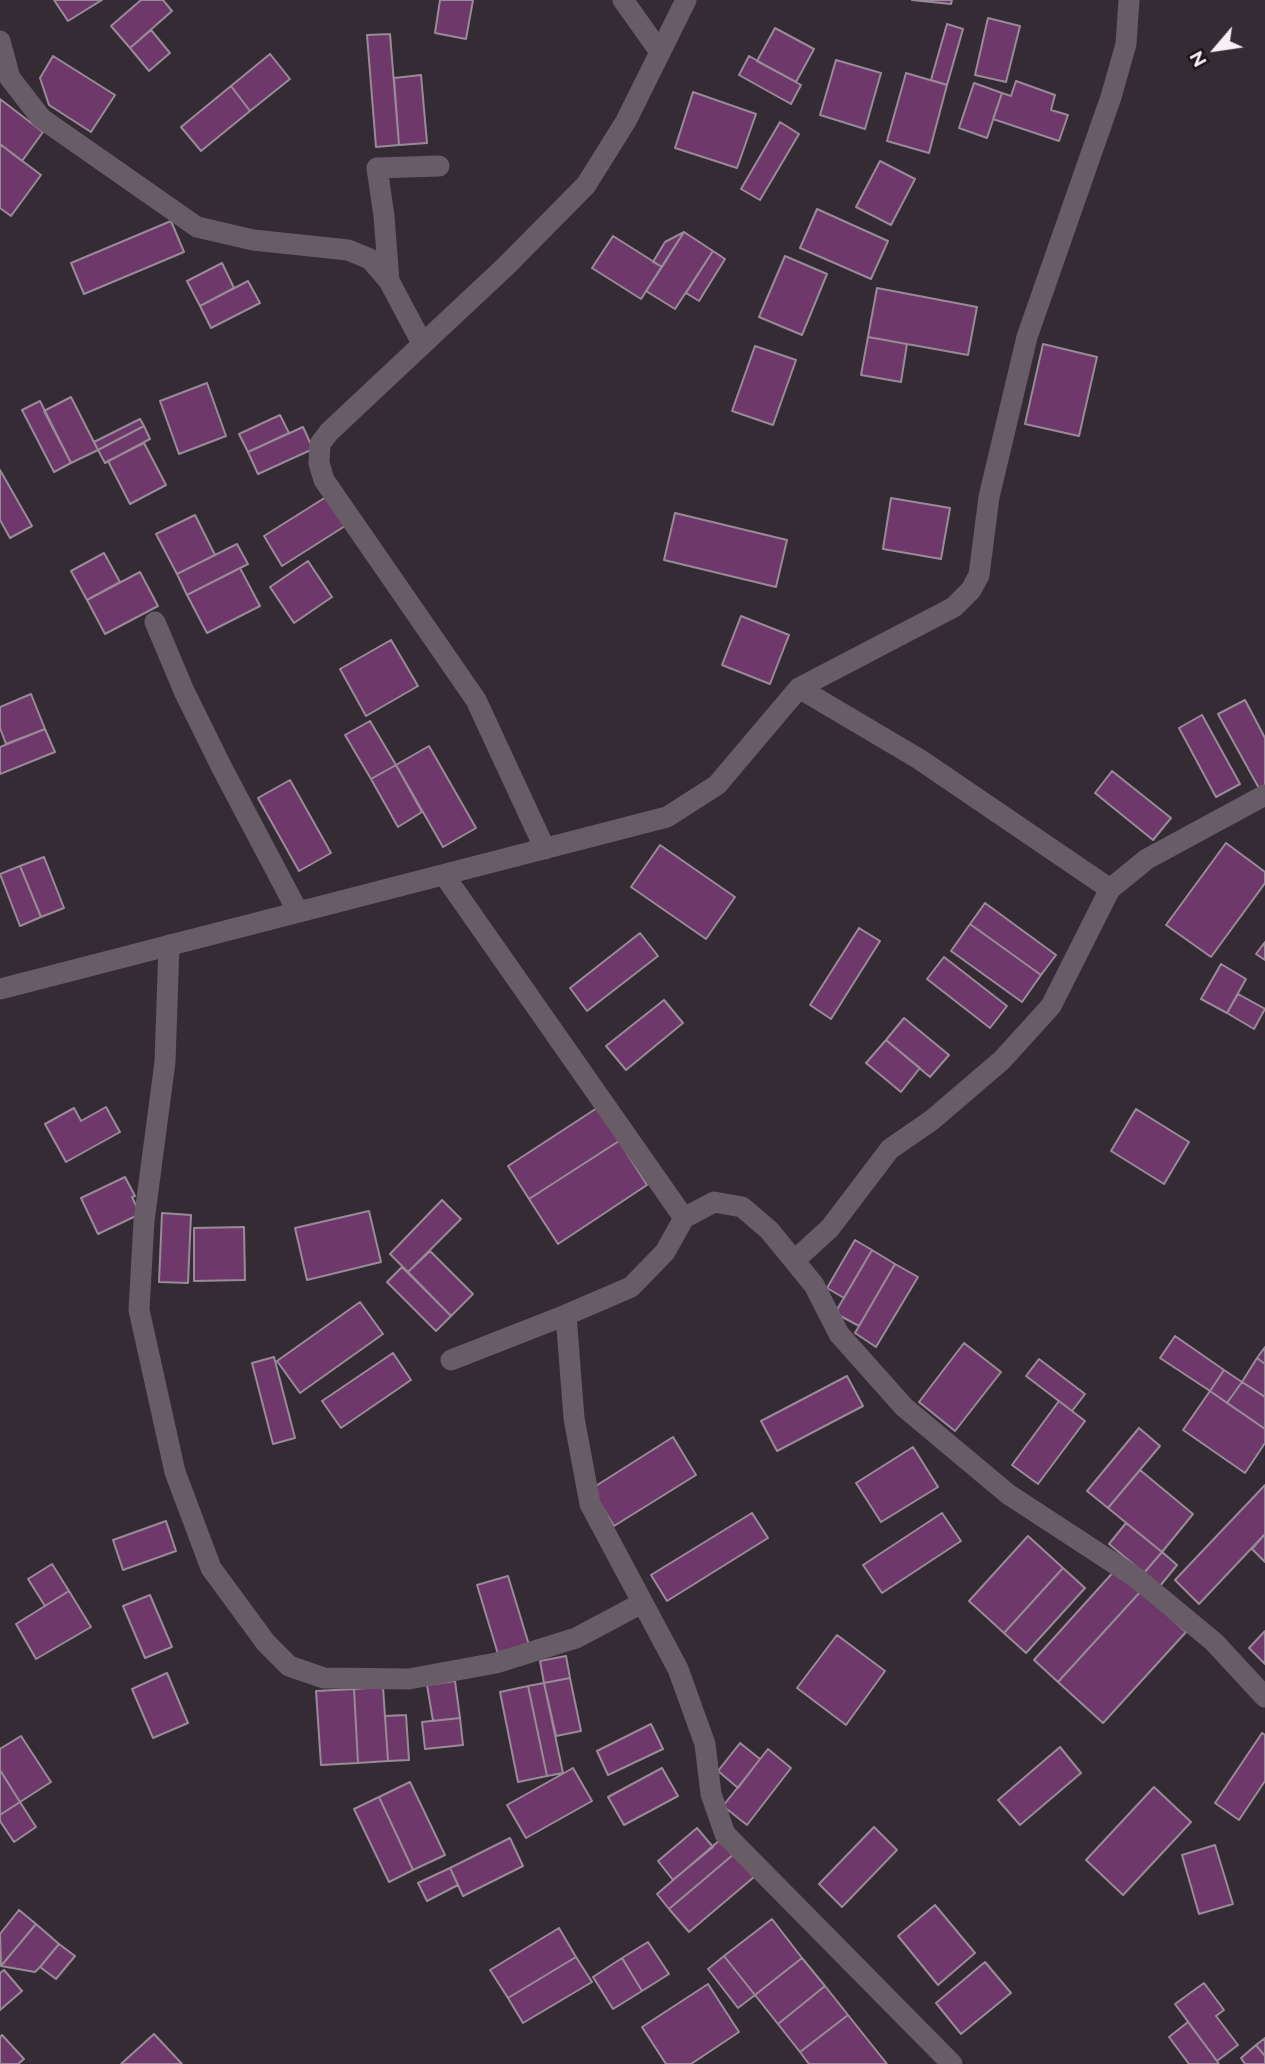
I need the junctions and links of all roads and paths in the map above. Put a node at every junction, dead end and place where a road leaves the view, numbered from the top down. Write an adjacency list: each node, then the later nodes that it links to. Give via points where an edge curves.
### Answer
1 (623, 0): 5 (street)
2 (686, 0): 5 (street)
3 (1129, 0): 10 (street, via 1126,44 1111,97 1027,337 989,497 979,575 954,607)
4 (0, 41): 7 (street, via 10,78 41,118 197,227 253,240 348,250 370,259)
5 (660, 52): 8 (street, via 626,121 586,185)
6 (439, 166): 7 (street, via 377,168)
7 (389, 281): 8 (street)
8 (422, 343): 12 (street, via 329,432 320,444 319,463 324,480 476,700)
9 (155, 622): 15 (street, via 216,757)
10 (799, 688): 12 (street, via 718,785 667,817); 14 (street, via 919,760)
11 (1265, 794): 14 (street, via 1147,859)
12 (545, 849): 13 (street)
13 (444, 875): 15 (street); 18 (street)
14 (1110, 889): 19 (street, via 1051,1006 1002,1060 890,1149 830,1228)
15 (298, 912): 16 (street)
16 (169, 946): 17 (street); 22 (street, via 165,1062 144,1221 139,1310 175,1472 211,1568 265,1643 289,1666 324,1678 409,1679 496,1663 576,1637)
17 (0, 989)
18 (684, 1218): 19 (street, via 715,1202 742,1207); 20 (street, via 665,1252 631,1287)
19 (794, 1261): 23 (street, via 814,1285 839,1334 904,1407 1008,1494 1138,1579 1214,1642)
20 (566, 1315): 21 (street); 22 (street, via 575,1418 590,1504)
21 (451, 1360)
22 (642, 1602): 24 (street, via 678,1669 705,1744 711,1794 725,1834)
23 (1265, 1697)
24 (952, 2064)

